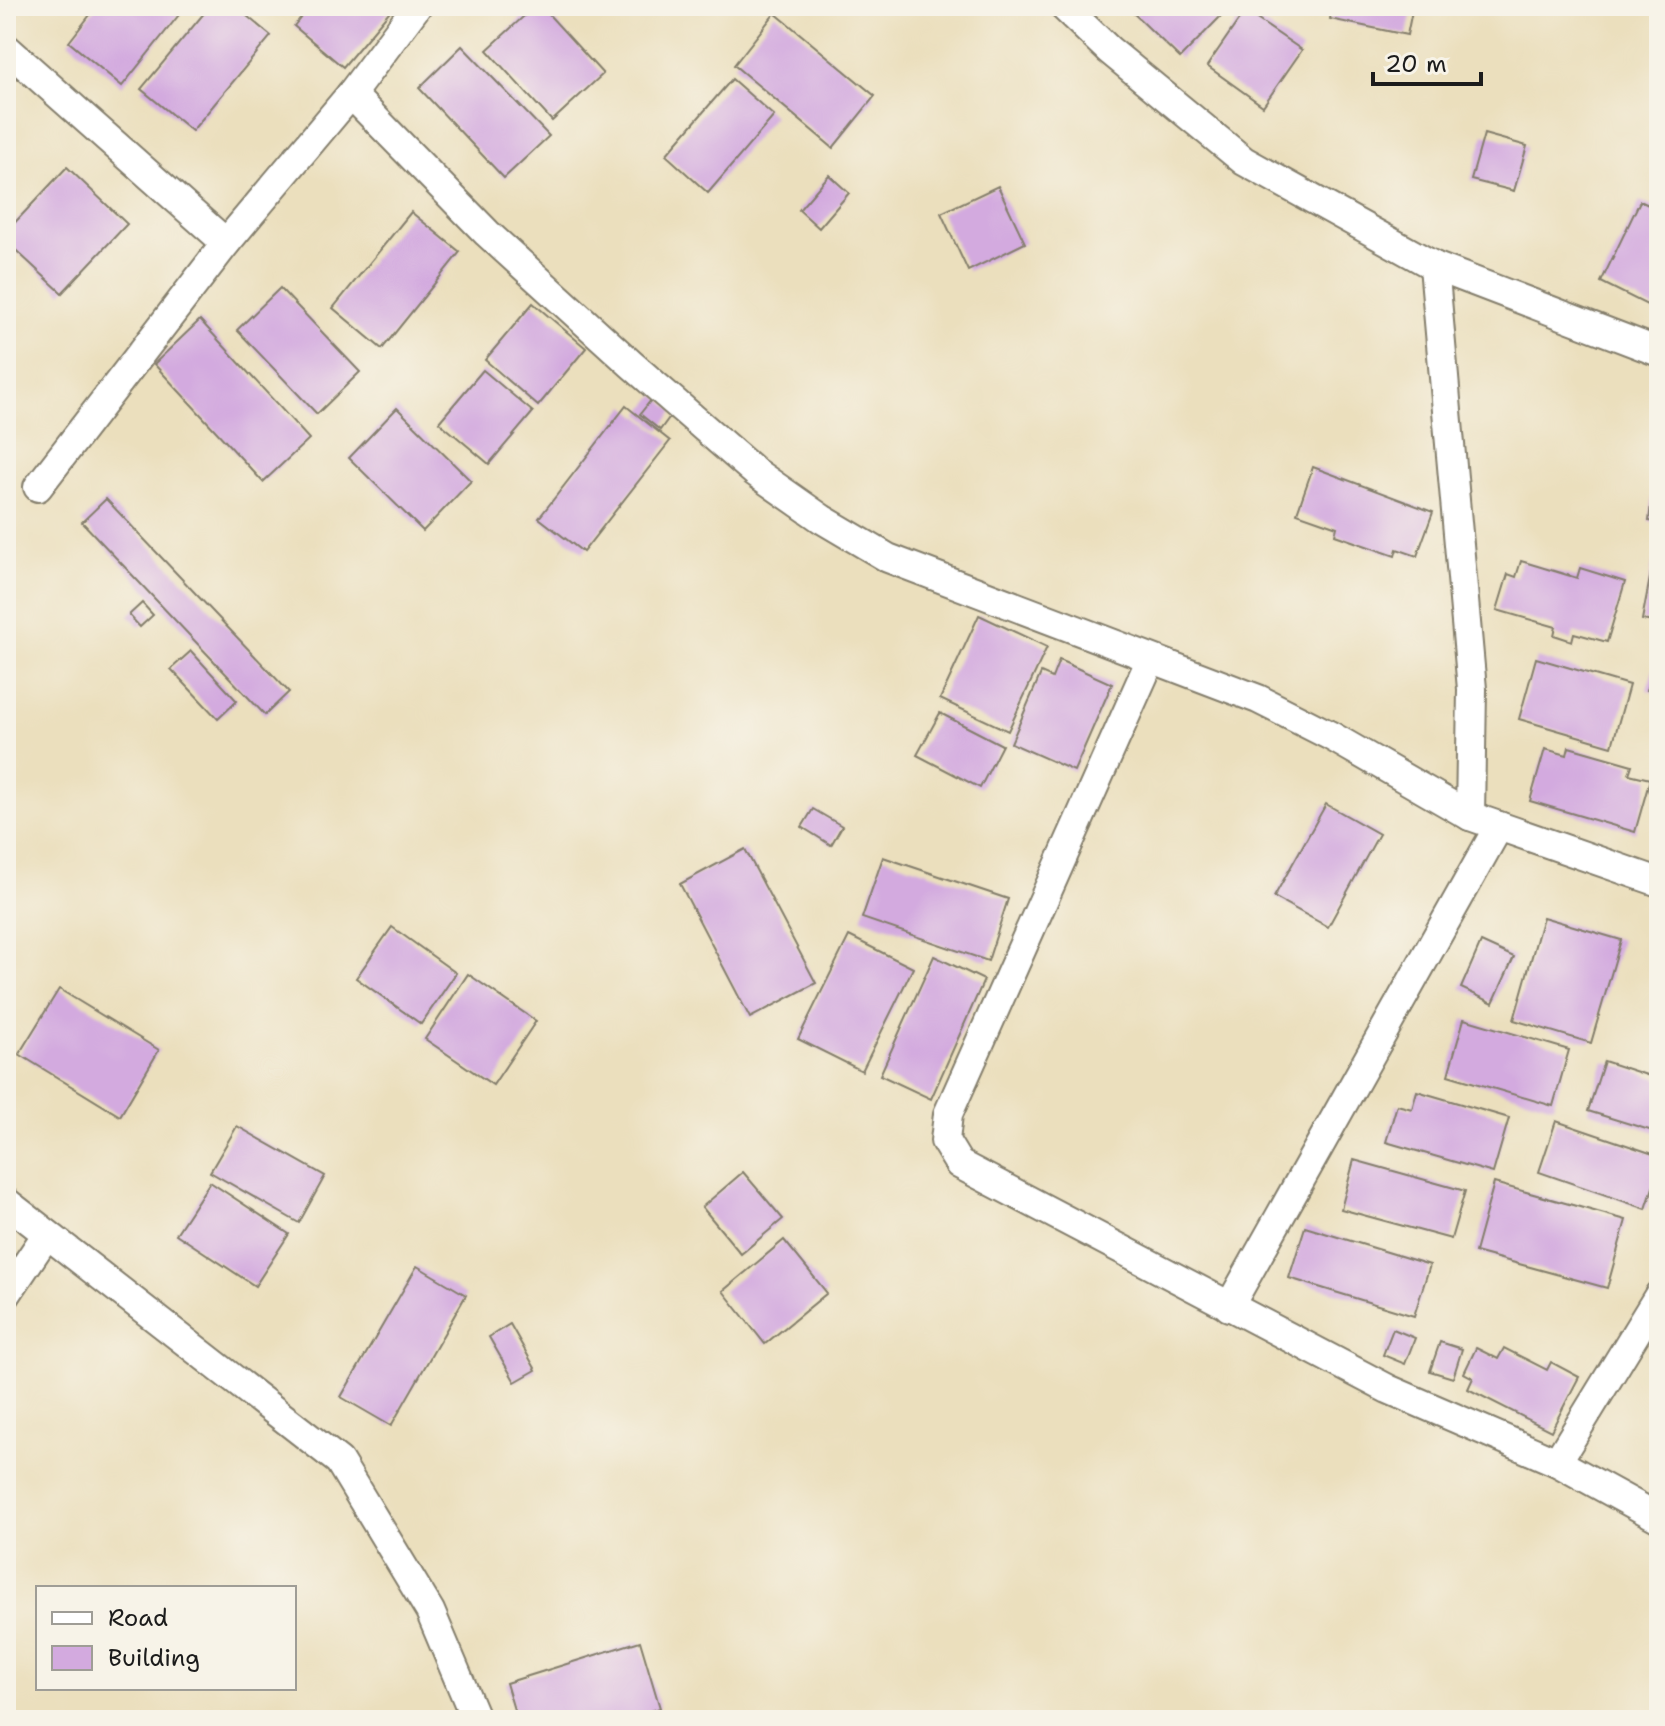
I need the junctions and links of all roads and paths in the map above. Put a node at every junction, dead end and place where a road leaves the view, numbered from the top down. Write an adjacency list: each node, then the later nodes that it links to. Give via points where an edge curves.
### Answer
1 (417, 6): 4 (street)
2 (1063, 6): 6 (street, via 1244,161)
3 (6, 48): 5 (street)
4 (351, 94): 5 (street); 9 (street, via 487,233 766,480 888,558)
5 (226, 243): 8 (street)
6 (1434, 266): 7 (street); 10 (street, via 1472,689)
7 (1659, 352)
8 (38, 487)
9 (1150, 661): 10 (street, via 1258,699); 17 (street, via 948,1114 945,1141 959,1164)
10 (1470, 816): 11 (street)
11 (1499, 826): 12 (street); 17 (street)
12 (1659, 882)
13 (6, 1202): 14 (street)
14 (47, 1234): 15 (street); 20 (street, via 339,1461 430,1611)
15 (6, 1295)
16 (1659, 1295): 18 (street)
17 (1229, 1307): 18 (street, via 1388,1389)
18 (1557, 1462): 19 (street)
19 (1659, 1518)
20 (476, 1720)

